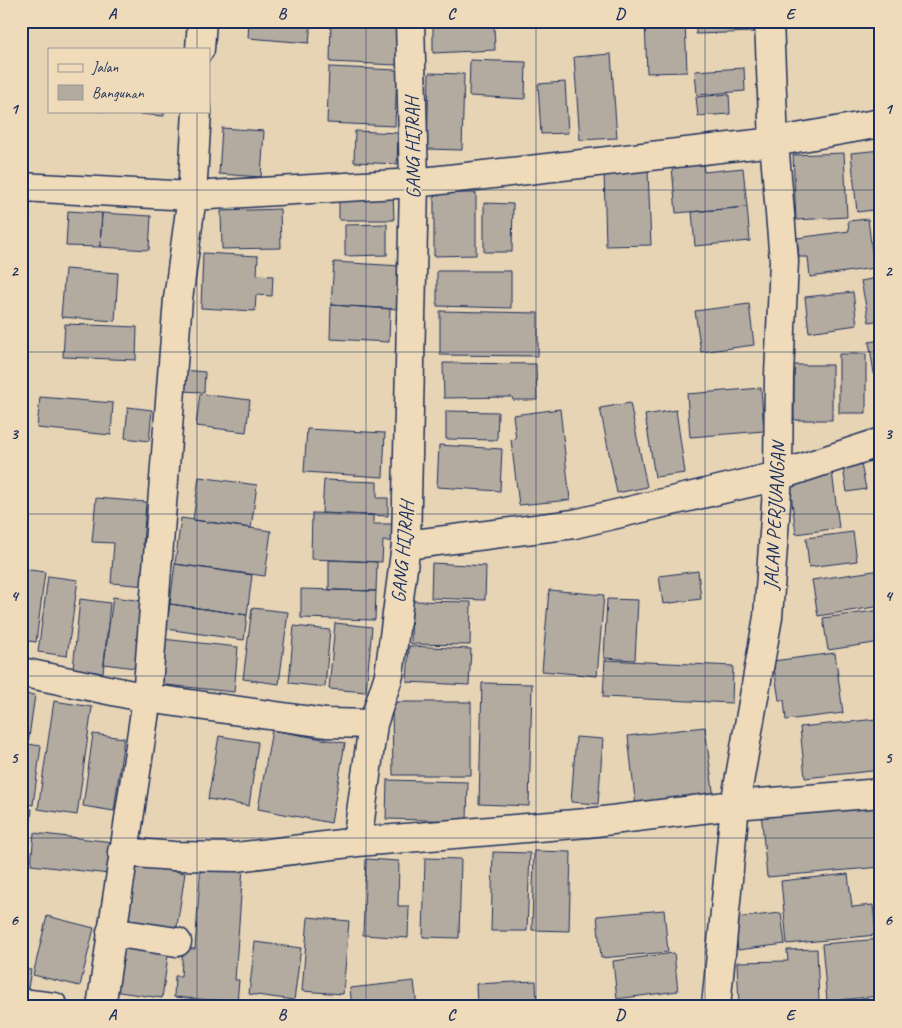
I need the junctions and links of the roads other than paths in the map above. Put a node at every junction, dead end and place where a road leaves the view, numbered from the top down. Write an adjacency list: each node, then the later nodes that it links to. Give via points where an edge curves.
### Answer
1 (202, 21): 4 (street)
2 (410, 21): 8 (street, GANG HIJRAH)
3 (769, 21): 7 (street, JALAN PERJUANGAN)
4 (200, 48)
5 (197, 112): 10 (street)
6 (881, 123): 7 (street)
7 (774, 142): 8 (street); 12 (street, JALAN PERJUANGAN, via 784,261)
8 (414, 182): 10 (street); 13 (street, GANG HIJRAH)
9 (21, 187): 10 (street)
10 (192, 196): 15 (street, via 178,299)
11 (881, 442): 12 (street)
12 (778, 476): 13 (street, via 574,524); 18 (street, JALAN PERJUANGAN, via 768,617)
13 (406, 545): 16 (street, GANG HIJRAH, via 389,675)
14 (21, 672): 15 (street)
15 (147, 698): 16 (street, via 326,723); 20 (street)
16 (373, 724): 19 (street, GANG HIJRAH)
17 (881, 792): 18 (street)
18 (735, 805): 19 (street, via 587,823); 26 (street, JALAN PERJUANGAN)
19 (357, 842): 20 (street, via 236,857)
20 (122, 852): 21 (street)
21 (111, 932): 22 (street); 25 (street)
22 (176, 942)
23 (21, 1003): 24 (street)
24 (54, 1007)
25 (101, 1007)
26 (716, 1007)

